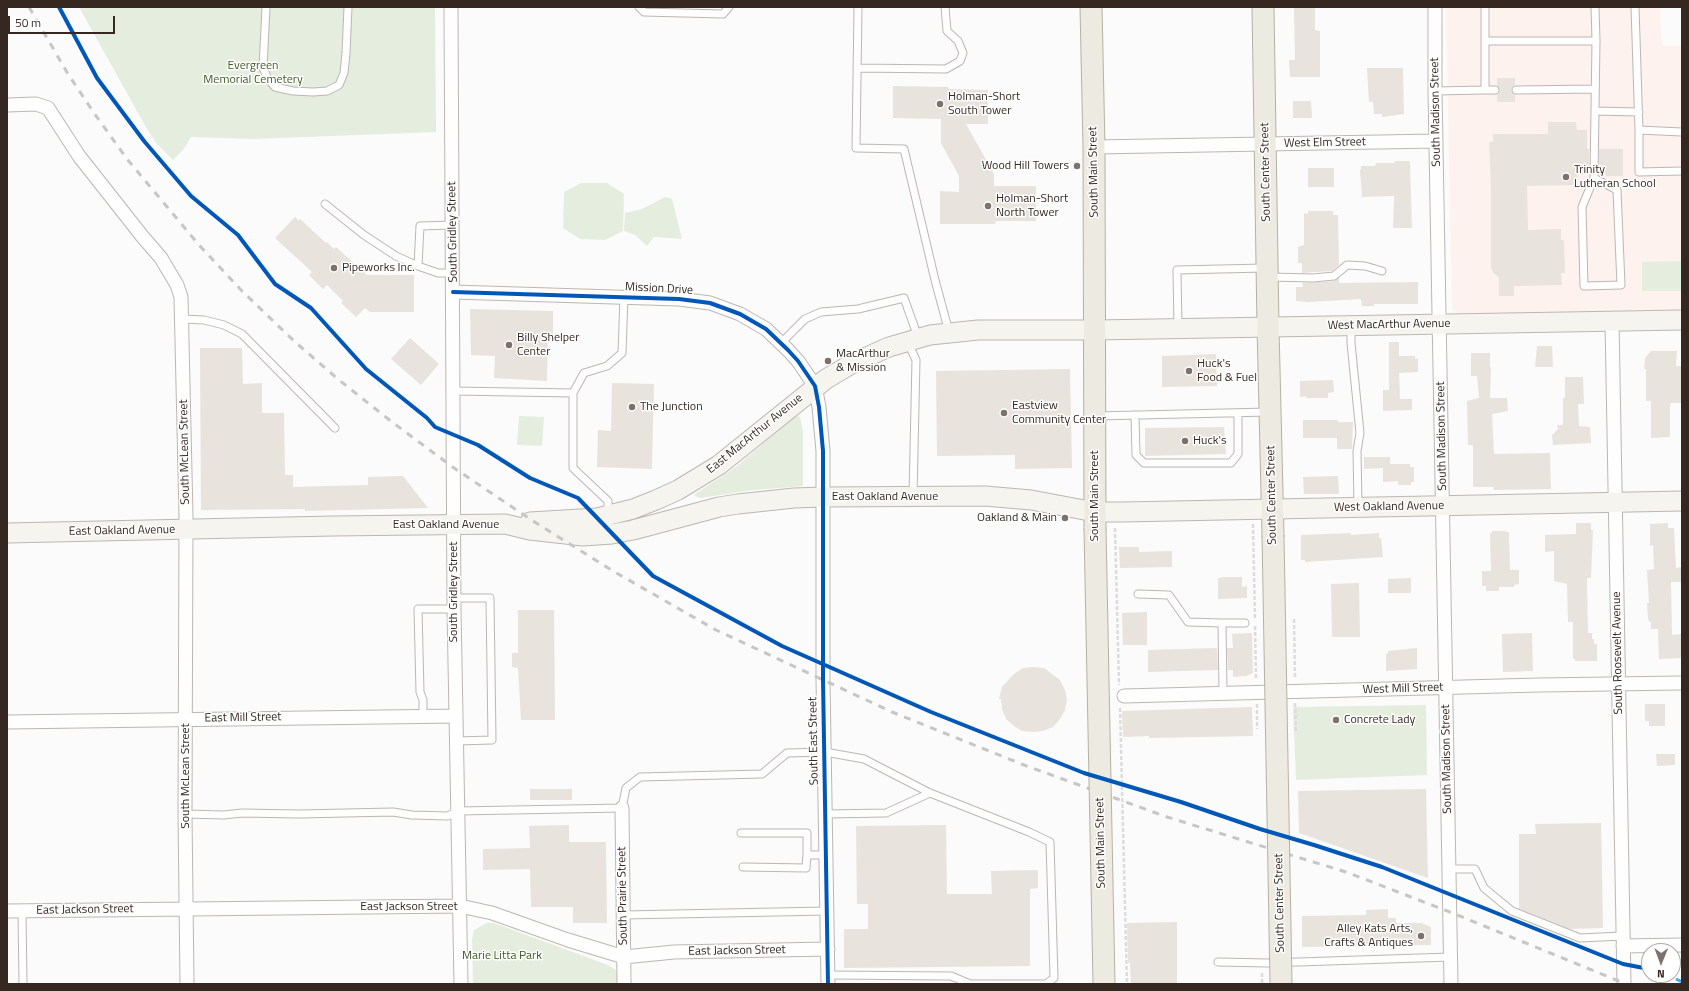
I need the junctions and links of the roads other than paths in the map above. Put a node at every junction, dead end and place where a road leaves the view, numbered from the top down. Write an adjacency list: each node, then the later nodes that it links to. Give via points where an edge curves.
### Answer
1 (266, 7): 2 (lane, via 263,68 268,79 276,87 313,92 326,91 339,85 344,73)
2 (348, 7)
3 (450, 7): 33 (street, South Gridley Street)
4 (639, 7): 5 (lane, via 644,12 723,14)
5 (729, 7)
6 (858, 7): 16 (lane)
7 (945, 7): 16 (lane, via 947,31 958,41 963,53 960,61 946,69)
8 (1091, 7): 29 (main road, South Main Street)
9 (1263, 7): 28 (main road, South Center Street)
10 (1435, 7): 21 (street, South Madison Street)
11 (1485, 7): 14 (lane)
12 (1594, 7): 15 (lane)
13 (1635, 7): 24 (lane)
14 (1485, 41): 15 (lane); 18 (lane)
15 (1596, 41): 17 (lane)
16 (857, 68): 48 (lane, via 856,148 904,149)
17 (1595, 89): 20 (lane); 23 (lane)
18 (1485, 90): 19 (lane); 21 (lane)
19 (1495, 90)
20 (1516, 90)
21 (1435, 91): 27 (street, South Madison Street)
22 (7, 105): 40 (street, South McLean Street, via 36,104 48,108 79,156 161,258 182,297)
23 (1595, 111): 24 (lane); 31 (lane)
24 (1638, 112): 25 (lane)
25 (1639, 130): 26 (lane); 30 (lane, via 1639,172)
26 (1682, 132)
27 (1436, 141): 28 (street, West Elm Street); 43 (street, South Madison Street)
28 (1266, 144): 29 (street, West Elm Street); 36 (main road, South Center Street)
29 (1094, 147): 47 (main road, South Main Street)
30 (1682, 171)
31 (1594, 178): 31 (lane, via 1582,207 1584,286 1621,285 1616,190)
32 (325, 204): 34 (lane, via 364,235 396,256)
33 (452, 225): 34 (lane, via 420,226); 37 (street, South Gridley Street)
34 (418, 266): 37 (lane, via 438,273)
35 (1382, 271): 36 (lane, via 1365,266 1347,265 1334,276 1314,278)
36 (1267, 272): 45 (main road, South Center Street); 46 (lane, via 1177,270)
37 (453, 273): 38 (street, South Gridley Street)
38 (453, 292): 39 (street, Mission Drive); 52 (street, South Gridley Street)
39 (624, 297): 50 (street, Mission Drive, via 679,298 710,303 753,321); 53 (lane, via 622,353 607,366 584,373)
40 (183, 319): 58 (lane, via 204,320 224,325 242,334); 70 (street, South McLean Street)
41 (1682, 320): 42 (main road, West MacArthur Avenue)
42 (1612, 322): 43 (main road, West MacArthur Avenue); 62 (street, South Roosevelt Avenue)
43 (1440, 324): 44 (main road, West MacArthur Avenue); 63 (street, South Madison Street)
44 (1350, 325): 45 (main road, West MacArthur Avenue); 64 (lane, via 1360,433 1357,452)
45 (1268, 327): 46 (main road, West MacArthur Avenue); 54 (main road, South Center Street)
46 (1178, 328): 47 (main road, West MacArthur Avenue)
47 (1095, 330): 48 (main road, East MacArthur Avenue); 57 (main road, South Main Street)
48 (949, 332): 49 (main road, East MacArthur Avenue)
49 (913, 339): 50 (lane, via 904,298 858,308 821,312 805,319); 51 (main road, East MacArthur Avenue, via 853,363); 60 (lane, via 916,360)
50 (781, 343): 51 (street, Mission Drive, via 798,361)
51 (815, 386): 59 (street, Mission Drive, via 823,451); 66 (main road, East MacArthur Avenue, via 719,465 699,478 633,509)
52 (454, 391): 53 (lane); 69 (street, South Gridley Street)
53 (574, 393): 66 (lane, via 573,468 608,501)
54 (1270, 412): 55 (lane); 65 (main road, South Center Street)
55 (1238, 413): 56 (lane); 56 (lane, via 1238,454 1231,463 1144,463 1136,455)
56 (1135, 415): 57 (lane)
57 (1095, 416): 67 (main road, South Main Street)
58 (335, 428)
59 (824, 497): 60 (main road, East Oakland Avenue); 68 (main road, East Oakland Avenue, via 719,507 612,534 554,534); 86 (street, South East Street)
60 (913, 497): 67 (main road, East Oakland Avenue, via 986,496 1031,500)
61 (1682, 501): 62 (main road, West Oakland Avenue)
62 (1616, 502): 63 (main road, West Oakland Avenue); 77 (street, South Roosevelt Avenue)
63 (1443, 506): 64 (main road, West Oakland Avenue); 78 (street, South Madison Street)
64 (1358, 508): 65 (main road, West Oakland Avenue)
65 (1273, 509): 67 (main road, West Oakland Avenue); 117 (main road, South Center Street, bridge)
66 (608, 515): 68 (main road, East MacArthur Avenue, via 597,518)
67 (1100, 521): 116 (main road, South Main Street, bridge)
68 (505, 524): 69 (main road, East Oakland Avenue)
69 (454, 525): 70 (main road, East Oakland Avenue); 73 (street, South Gridley Street)
70 (186, 530): 71 (main road, East Oakland Avenue); 83 (street, South McLean Street)
71 (7, 533)
72 (1138, 594): 74 (lane, via 1169,595 1188,622)
73 (454, 603): 81 (lane, via 418,609); 82 (street, South Gridley Street); 85 (lane, via 490,598 492,740)
74 (1222, 623): 75 (lane); 80 (lane)
75 (1245, 623)
76 (1682, 683): 77 (street, West Mill Street)
77 (1619, 684): 78 (street, West Mill Street); 103 (street, South Roosevelt Avenue)
78 (1446, 688): 80 (street, West Mill Street); 96 (street, South Madison Street)
79 (1121, 694): 80 (street, West Mill Street)
80 (1223, 694)
81 (423, 716): 82 (street, East Mill Street); 83 (street, East Mill Street)
82 (456, 716): 85 (street, South Gridley Street)
83 (186, 719): 84 (street, East Mill Street); 90 (street, South McLean Street)
84 (7, 722)
85 (456, 740): 89 (street, South Gridley Street)
86 (825, 752): 87 (lane, via 864,759); 88 (lane, via 787,753 762,774 640,778 626,788); 91 (street, South East Street)
87 (930, 794): 91 (lane, via 886,813); 109 (lane, via 1050,842 1054,978 1046,984 970,984)
88 (622, 808): 89 (lane); 102 (street, South Prairie Street)
89 (458, 811): 90 (lane, via 448,816 393,812); 97 (street, South Gridley Street)
90 (185, 814): 98 (street, South McLean Street)
91 (825, 814): 94 (street, South East Street)
92 (741, 833): 93 (lane, via 807,833)
93 (807, 855): 94 (lane); 95 (lane, via 806,868)
94 (826, 855): 101 (street, South East Street)
95 (743, 867)
96 (1449, 869): 103 (lane, via 1475,869 1484,888 1512,910 1580,938); 107 (street, South Madison Street)
97 (460, 906): 98 (street, East Jackson Street); 106 (street, East Jackson Street, via 492,913); 113 (street, South Gridley Street)
98 (186, 909): 100 (street, East Jackson Street); 112 (street, South McLean Street)
99 (7, 911): 100 (street, East Jackson Street)
100 (22, 911): 111 (lane)
101 (827, 911): 102 (lane); 105 (street, South East Street)
102 (623, 915): 106 (street, South Prairie Street)
103 (1623, 941): 104 (street); 119 (street, South Roosevelt Avenue)
104 (1682, 945)
105 (828, 949): 106 (street, East Jackson Street, via 674,952); 110 (street, South East Street)
106 (624, 957): 114 (street, South Prairie Street)
107 (1450, 957): 108 (lane, via 1268,963); 118 (street, South Madison Street)
108 (1218, 962)
109 (951, 976): 110 (lane); 115 (lane)
110 (828, 980)
111 (23, 984)
112 (187, 984)
113 (461, 984)
114 (624, 984)
115 (951, 984)
116 (1104, 984)
117 (1281, 984)
118 (1451, 984)
119 (1624, 984)

